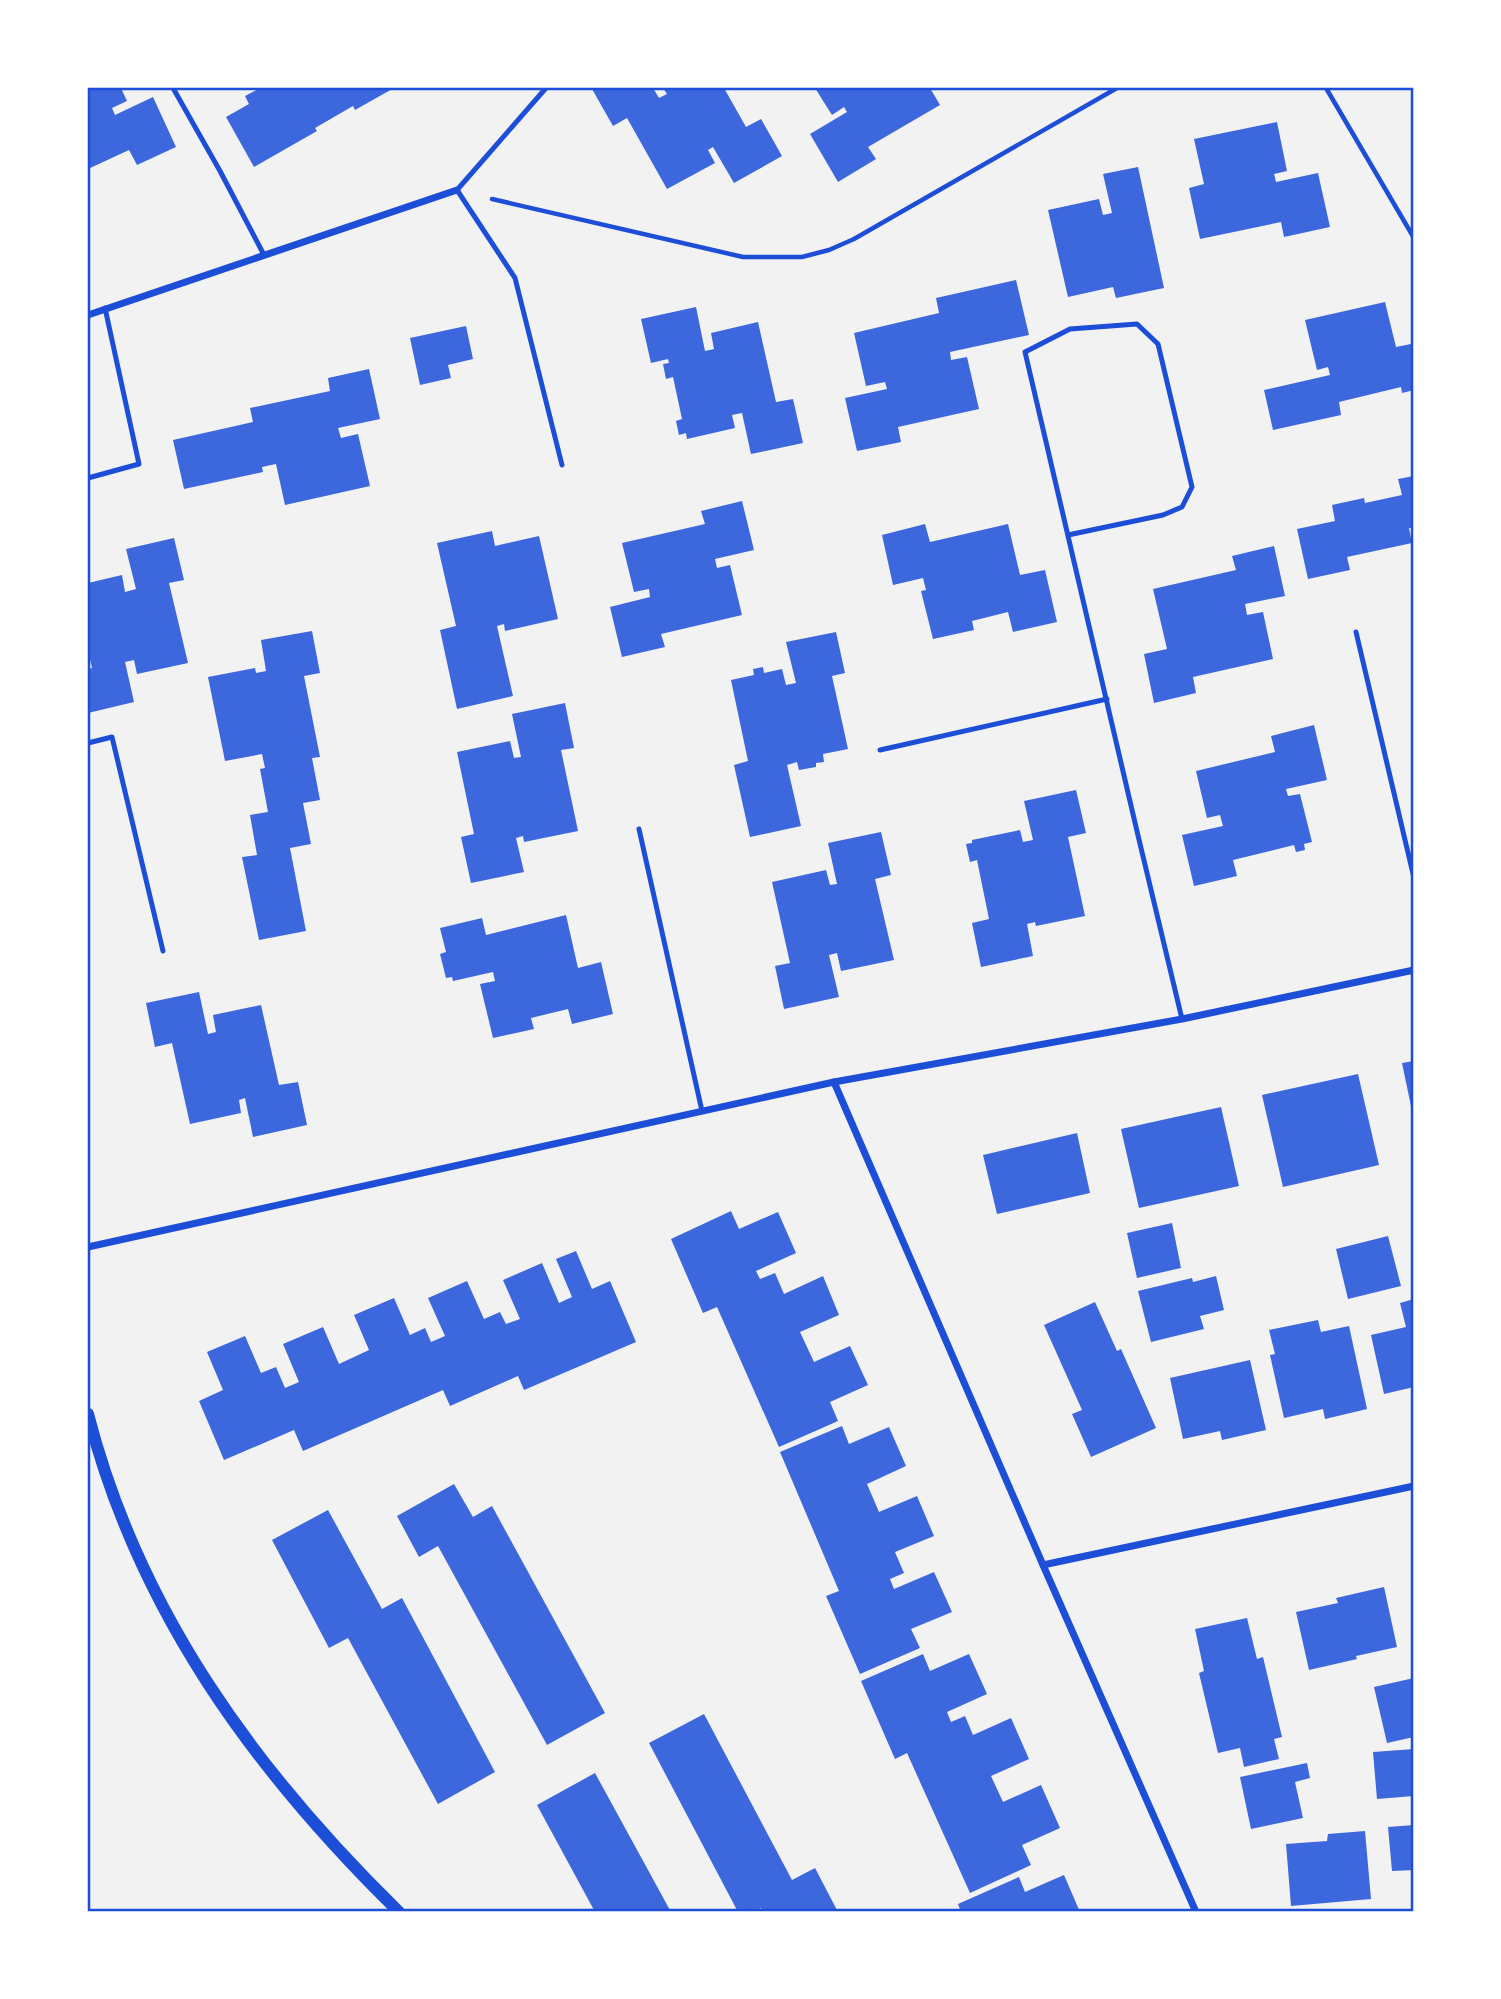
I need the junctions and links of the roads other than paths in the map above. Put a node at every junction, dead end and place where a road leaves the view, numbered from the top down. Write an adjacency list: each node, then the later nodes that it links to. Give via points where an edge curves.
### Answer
1 (173, 88): 4 (lane)
2 (546, 88): 3 (lane)
3 (457, 190): 4 (street); 7 (lane, via 515,278)
4 (264, 256): 5 (street)
5 (105, 309): 6 (street); 8 (lane, via 139,464)
6 (88, 315)
7 (562, 465)
8 (88, 478)
9 (1068, 535): 9 (lane, via 1182,508 1192,487 1158,344 1137,324 1070,329 1026,352); 11 (lane)
10 (1356, 632): 15 (lane)
11 (1107, 699): 13 (lane); 18 (lane)
12 (88, 743): 16 (lane, via 112,737)
13 (880, 750)
14 (639, 829): 20 (lane)
15 (1413, 878)
16 (163, 951)
17 (1413, 970): 18 (street)
18 (1182, 1019): 19 (street)
19 (834, 1082): 20 (street); 24 (street)
20 (702, 1111): 21 (street)
21 (88, 1247)
22 (88, 1415): 25 (street, via 126,1531 208,1684 310,1821)
23 (1413, 1486): 24 (street)
24 (1043, 1565): 26 (street)
25 (399, 1912)
26 (1196, 1912)

